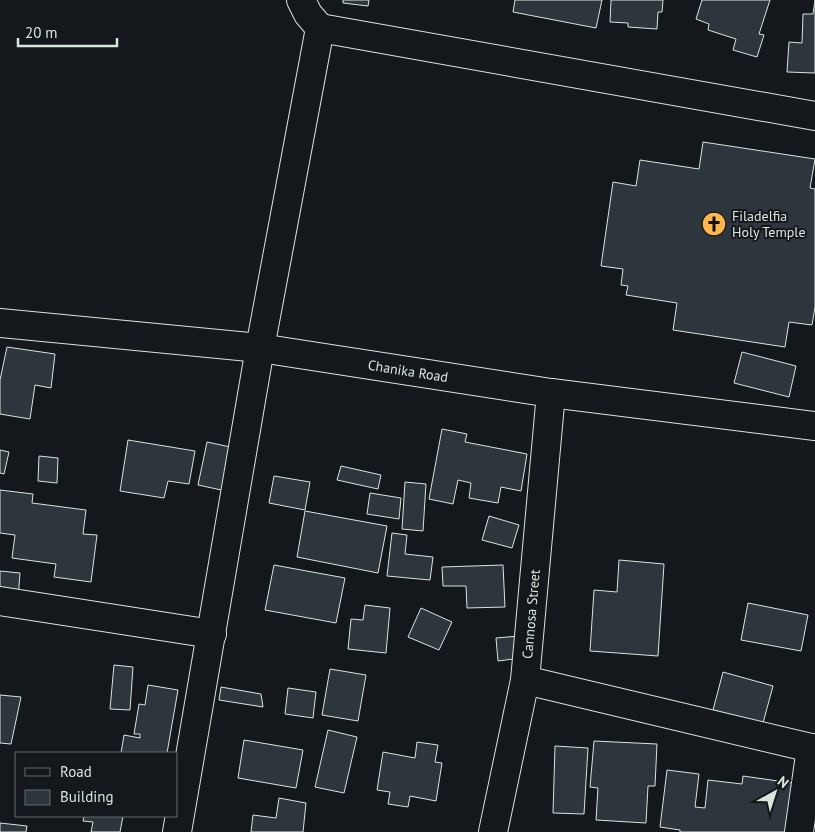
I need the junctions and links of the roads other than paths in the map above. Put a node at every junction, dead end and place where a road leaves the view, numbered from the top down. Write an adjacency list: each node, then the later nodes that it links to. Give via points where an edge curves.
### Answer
1 (301, 0): 2 (street)
2 (320, 28): 3 (street); 5 (street)
3 (815, 116)
4 (0, 323): 5 (street, Chanika Road)
5 (260, 348): 6 (street, Chanika Road); 9 (street)
6 (551, 393): 7 (street, Chanika Road); 10 (street, Cannosa Street)
7 (815, 426)
8 (0, 601): 9 (street)
9 (212, 634): 12 (street)
10 (525, 680): 11 (street); 13 (street, Cannosa Street)
11 (813, 749): 14 (street)
12 (176, 832)
13 (493, 832)
14 (799, 832)

